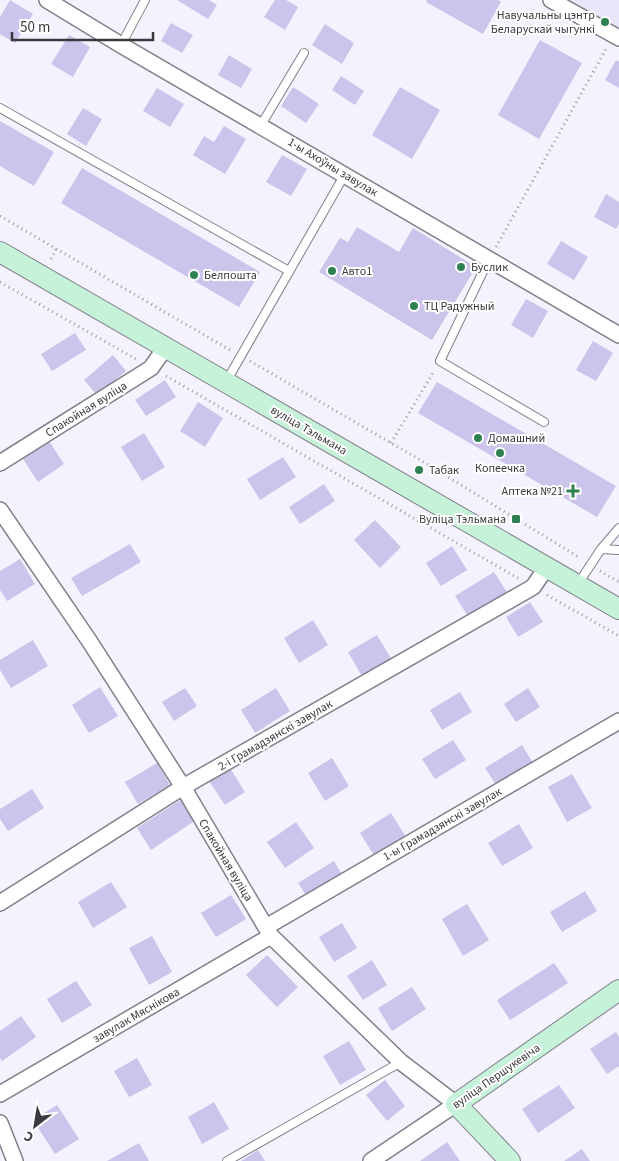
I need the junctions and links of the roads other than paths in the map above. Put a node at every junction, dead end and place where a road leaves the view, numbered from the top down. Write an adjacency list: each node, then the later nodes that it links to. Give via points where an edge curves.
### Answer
1 (48, 0): 5 (street, 1-ы Ахоўны завулак)
2 (145, 0): 5 (lane)
3 (551, 0): 4 (street)
4 (616, 37)
5 (121, 45): 8 (street, 1-ы Ахоўны завулак)
6 (304, 53): 8 (lane)
7 (0, 108): 12 (lane)
8 (262, 125): 9 (street, 1-ы Ахоўны завулак)
9 (345, 174): 11 (street, 1-ы Ахоўны завулак); 12 (lane)
10 (0, 252): 14 (main road, вуліца Тэльмана)
11 (489, 259): 13 (street, 1-ы Ахоўны завулак); 16 (lane, via 440,361)
12 (289, 271): 15 (lane)
13 (619, 334)
14 (165, 348): 15 (main road, вуліца Тэльмана); 17 (street, Спакойная вуліца, via 151,368)
15 (226, 382): 22 (main road, вуліца Тэльмана)
16 (544, 422)
17 (0, 463)
18 (0, 510): 26 (street, Спакойная вуліца)
19 (619, 528): 20 (lane)
20 (601, 549): 21 (lane); 23 (lane)
21 (619, 550)
22 (547, 566): 23 (main road, вуліца Тэльмана); 26 (street, 2-і Грамадзянскі завулак, via 533,587)
23 (578, 585): 24 (main road, вуліца Тэльмана)
24 (619, 608)
25 (619, 721): 28 (street, 1-ы Грамадзянскі завулак)
26 (184, 787): 27 (street, 2-і Грамадзянскі завулак); 28 (street, Спакойная вуліца)
27 (0, 903)
28 (268, 931): 30 (street, Спакойная вуліца); 31 (street, завулак Мяснікова)
29 (619, 990): 32 (main road, вуліца Першукевіча)
30 (402, 1062): 32 (street, Спакойная вуліца); 35 (lane)
31 (0, 1094)
32 (456, 1104): 36 (street, вуліца Першукевіча); 37 (main road, Спакойная вуліца)
33 (0, 1123): 34 (street)
34 (15, 1161)
35 (227, 1161)
36 (371, 1161)
37 (510, 1161)

